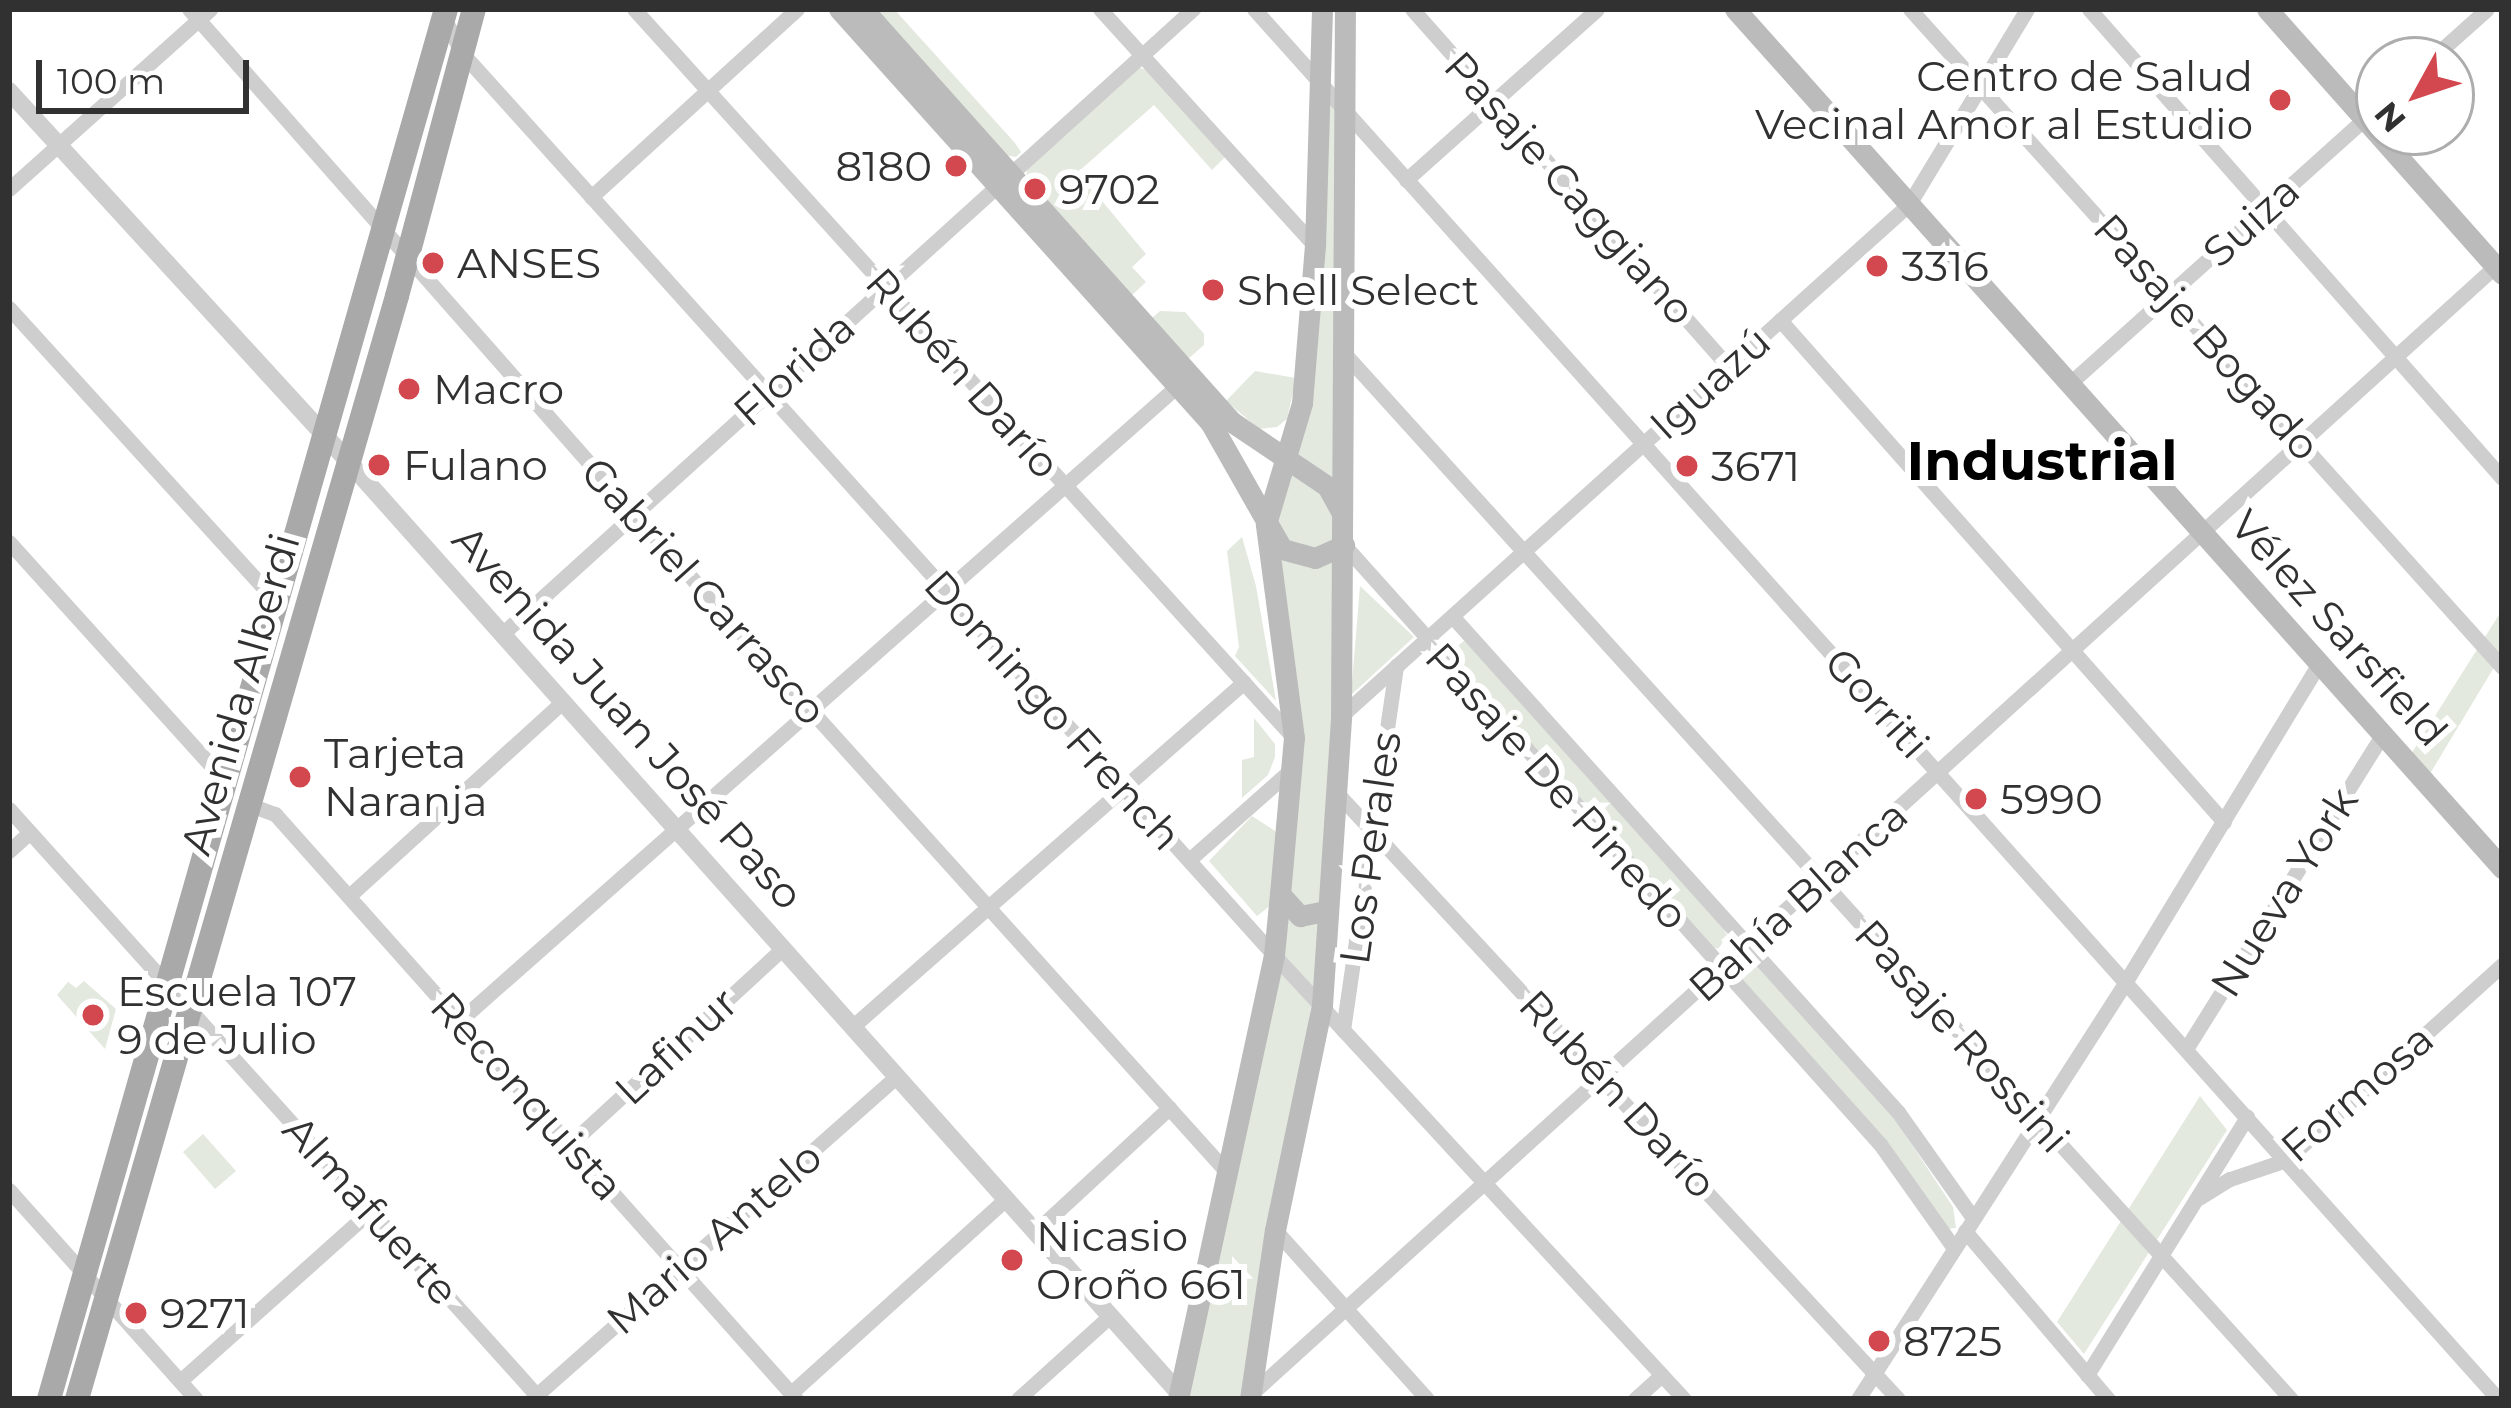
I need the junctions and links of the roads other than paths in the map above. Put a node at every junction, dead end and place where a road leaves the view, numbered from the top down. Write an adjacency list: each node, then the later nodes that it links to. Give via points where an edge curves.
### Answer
1 (474, 9): 22 (main road, Avenida Alberdi)
2 (634, 9): 27 (street, Rubén Darío)
3 (797, 9): 27 (street)
4 (839, 9): 34 (main road)
5 (862, 9): 34 (main road)
6 (1100, 9): 23 (street)
7 (1193, 9): 23 (street, Florida)
8 (1253, 9): 24 (street, Gorriti)
9 (1322, 9): 24 (main road)
10 (1345, 9): 30 (main road)
11 (1412, 9): 29 (street, Pasaje Caggiano)
12 (1597, 9): 29 (street)
13 (1736, 9): 38 (main road, Vélez Sarsfield)
14 (1910, 9): 25 (street, Pasaje Bogado)
15 (2027, 9): 25 (street, Iguazú)
16 (2089, 9): 39 (street)
17 (2267, 9): 28 (main road)
18 (2487, 9): 21 (street)
19 (442, 11): 22 (street, Domingo French); 40 (main road, Avenida Alberdi)
20 (199, 12): 32 (street); 40 (street, Gabriel Carrasco)
21 (2457, 36)
22 (462, 53): 37 (street, Domingo French); 42 (main road, Avenida Alberdi)
23 (1141, 55): 34 (street, Florida); 41 (street)
24 (1320, 84): 30 (street, Gorriti); 41 (main road)
25 (1979, 87): 38 (street, Iguazú); 45 (street, Pasaje Bogado)
26 (9, 91): 32 (street, Avenida Juan José Paso)
27 (707, 91): 37 (street); 44 (street, Rubén Darío)
28 (2355, 95)
29 (1493, 102): 35 (street); 50 (street, Pasaje Caggiano)
30 (1344, 110): 35 (street, Gorriti); 48 (main road)
31 (2355, 127): 39 (street, Suiza)
32 (58, 145): 36 (street); 54 (street, Avenida Juan José Paso)
33 (2408, 156): 43 (main road)
34 (1003, 180): 44 (street, Florida); 51 (main road)
35 (1406, 180): 56 (street, Gorriti)
36 (9, 189)
37 (591, 197): 53 (street, Domingo French)
38 (1909, 204): 47 (street, Iguazú); 52 (main road, Vélez Sarsfield)
39 (2265, 208): 45 (street, Suiza); 49 (street)
40 (384, 224): 42 (street, Gabriel Carrasco); 54 (main road, Avenida Alberdi)
41 (1315, 247): 57 (main road, via 1302,403)
42 (408, 254): 58 (main road, Avenida Alberdi); 63 (street, Gabriel Carrasco)
43 (2500, 267): 49 (street, Bahía Blanca)
44 (885, 287): 53 (street, Florida); 61 (street, Rubén Darío)
45 (2170, 293): 52 (street, Suiza); 55 (street, Pasaje Bogado)
46 (9, 308): 71 (street)
47 (1780, 320): 50 (street, Iguazú); 75 (street)
48 (1343, 352): 64 (main road); 69 (street, Pasaje Rossini)
49 (2396, 358): 55 (street, Bahía Blanca); 59 (street)
50 (1729, 367): 56 (street, Iguazú)
51 (1184, 380): 57 (main road); 61 (street); 65 (main road)
52 (2068, 384): 66 (main road, Vélez Sarsfield)
53 (767, 393): 63 (street, Florida); 70 (street, Domingo French)
54 (322, 434): 58 (street, Avenida Juan José Paso); 71 (main road, Avenida Alberdi)
55 (2302, 444): 66 (street, Bahía Blanca); 78 (street, Pasaje Bogado)
56 (1642, 445): 69 (street, Iguazú); 86 (street, Gorriti)
57 (1285, 459): 60 (main road); 62 (main road)
58 (348, 461): 73 (street, Avenida Juan José Paso); 90 (main road, Avenida Alberdi)
59 (2502, 478)
60 (1316, 480): 62 (main road, via 1292,480); 64 (main road, via 1335,495)
61 (1064, 484): 70 (street); 79 (street, Rubén Darío)
62 (1272, 495): 65 (main road)
63 (634, 514): 73 (street, Florida); 81 (street, Gabriel Carrasco)
64 (1343, 518): 68 (main road)
65 (1266, 524): 68 (main road, via 1298,558); 84 (main road)
66 (2204, 535): 75 (street, Bahía Blanca); 76 (main road, Vélez Sarsfield)
67 (9, 542): 87 (street)
68 (1344, 545): 74 (street, Pasaje De Pinedo); 82 (main road)
69 (1524, 551): 72 (street, Iguazú); 99 (street, Pasaje Rossini)
70 (945, 590): 81 (street); 88 (street, Domingo French)
71 (277, 603): 87 (main road, Avenida Alberdi)
72 (1452, 616): 74 (street, Iguazú); 104 (street)
73 (502, 634): 80 (street, Avenida Juan José Paso)
74 (1426, 640): 77 (street, Iguazú); 108 (street, Pasaje De Pinedo)
75 (2075, 651): 86 (street, Bahía Blanca); 92 (street)
76 (2319, 664): 83 (main road, Vélez Sarsfield); 92 (street)
77 (1396, 666): 82 (street, Iguazú); 93 (street, Los Perales)
78 (2502, 667)
79 (1244, 682): 84 (street, Rubén Darío); 88 (street)
80 (562, 702): 94 (street, Avenida Juan José Paso); 101 (street)
81 (810, 710): 94 (street); 102 (street, Gabriel Carrasco)
82 (1342, 716): 89 (main road)
83 (2382, 734): 98 (main road, Vélez Sarsfield); 116 (street, Nueva York)
84 (1294, 737): 85 (main road)
85 (1293, 768): 97 (street); 100 (main road)
86 (1940, 772): 99 (street, Bahía Blanca); 110 (street, Gorriti)
87 (223, 779): 109 (main road, Avenida Alberdi)
88 (1124, 788): 97 (street, Domingo French); 102 (street)
89 (1336, 792): 93 (street, Rubén Darío); 103 (main road)
90 (250, 805): 101 (street, Reconquista, via 275,814); 112 (main road, Avenida Alberdi)
91 (9, 808): 95 (street, Almafuerte)
92 (2224, 822): 110 (street)
93 (1373, 826): 115 (street, Los Perales); 118 (street, Rubén Darío)
94 (676, 830): 105 (street, Avenida Juan José Paso); 113 (street)
95 (30, 832): 96 (street); 109 (street, Almafuerte)
96 (9, 851)
97 (1189, 860): 106 (street, Domingo French)
98 (2502, 868)
99 (1821, 880): 104 (street, Bahía Blanca); 121 (street, Pasaje Rossini)
100 (1280, 894): 103 (main road, via 1300,916); 106 (main road)
101 (349, 896): 113 (street, Reconquista)
102 (987, 908): 114 (street); 119 (street, Gabriel Carrasco)
103 (1326, 911): 111 (main road)
104 (1748, 946): 108 (street, Bahía Blanca); 130 (street, via 1898,1112)
105 (782, 949): 114 (street, Avenida Juan José Paso); 122 (street, Lafinur)
106 (1274, 955): 111 (street, Domingo French); 124 (main road)
107 (2502, 964): 123 (street, Formosa)
108 (1722, 969): 118 (street, Bahía Blanca); 133 (street, Pasaje De Pinedo, via 1880,1144)
109 (166, 981): 112 (street, Almafuerte); 136 (main road, Avenida Alberdi)
110 (2126, 981): 116 (street, Gorriti); 121 (street)
111 (1322, 1005): 115 (street, Domingo French); 131 (main road)
112 (189, 1006): 129 (street, Almafuerte); 137 (main road, Avenida Alberdi)
113 (459, 1021): 122 (street, Reconquista)
114 (852, 1027): 117 (street, Avenida Juan José Paso)
115 (1343, 1030): 125 (street, Domingo French)
116 (2186, 1049): 120 (street, Gorriti)
117 (896, 1076): 128 (street, Avenida Juan José Paso); 135 (street, Mario Antelo)
118 (1603, 1077): 125 (street, Bahía Blanca); 140 (street, Rubén Darío)
119 (1168, 1108): 124 (street, Gabriel Carrasco); 132 (street)
120 (2247, 1117): 123 (street, Gorriti); 127 (street)
121 (2038, 1119): 130 (street); 134 (street, Pasaje Rossini)
122 (570, 1144): 135 (street, Reconquista)
123 (2286, 1160): 127 (street, Formosa); 159 (street, Gorriti)
124 (1224, 1169): 146 (main road)
125 (1485, 1183): 138 (street, Bahía Blanca); 141 (street, Domingo French)
126 (9, 1190): 136 (street)
127 (2199, 1198): 134 (street)
128 (1006, 1199): 132 (street, Avenida Juan José Paso); 144 (street)
129 (371, 1210): 143 (street); 147 (street, Almafuerte)
130 (1969, 1224): 133 (street); 142 (street)
131 (1275, 1230): 138 (street); 145 (main road)
132 (1035, 1232): 139 (street, Avenida Juan José Paso)
133 (1954, 1248): 140 (street)
134 (2162, 1256): 142 (street); 158 (street, Pasaje Rossini)
135 (679, 1268): 144 (street, Reconquista); 147 (street, Mario Antelo)
136 (84, 1274): 137 (street); 148 (main road, Avenida Alberdi)
137 (106, 1298): 143 (street); 149 (main road, Avenida Alberdi)
138 (1346, 1308): 145 (street, Bahía Blanca); 152 (street)
139 (1110, 1316): 146 (street, Avenida Juan José Paso); 151 (street)
140 (1875, 1374): 155 (street); 156 (street, Rubén Darío)
141 (1662, 1375): 153 (street); 154 (street, Domingo French)
142 (2087, 1375): 157 (street)
143 (180, 1381): 150 (street)
144 (793, 1396)
145 (1251, 1396)
146 (1181, 1397)
147 (536, 1398)
148 (49, 1399)
149 (77, 1399)
150 (196, 1399)
151 (1018, 1399)
152 (1427, 1399)
153 (1635, 1399)
154 (1684, 1399)
155 (1858, 1399)
156 (1898, 1399)
157 (2108, 1399)
158 (2291, 1399)
159 (2498, 1399)

